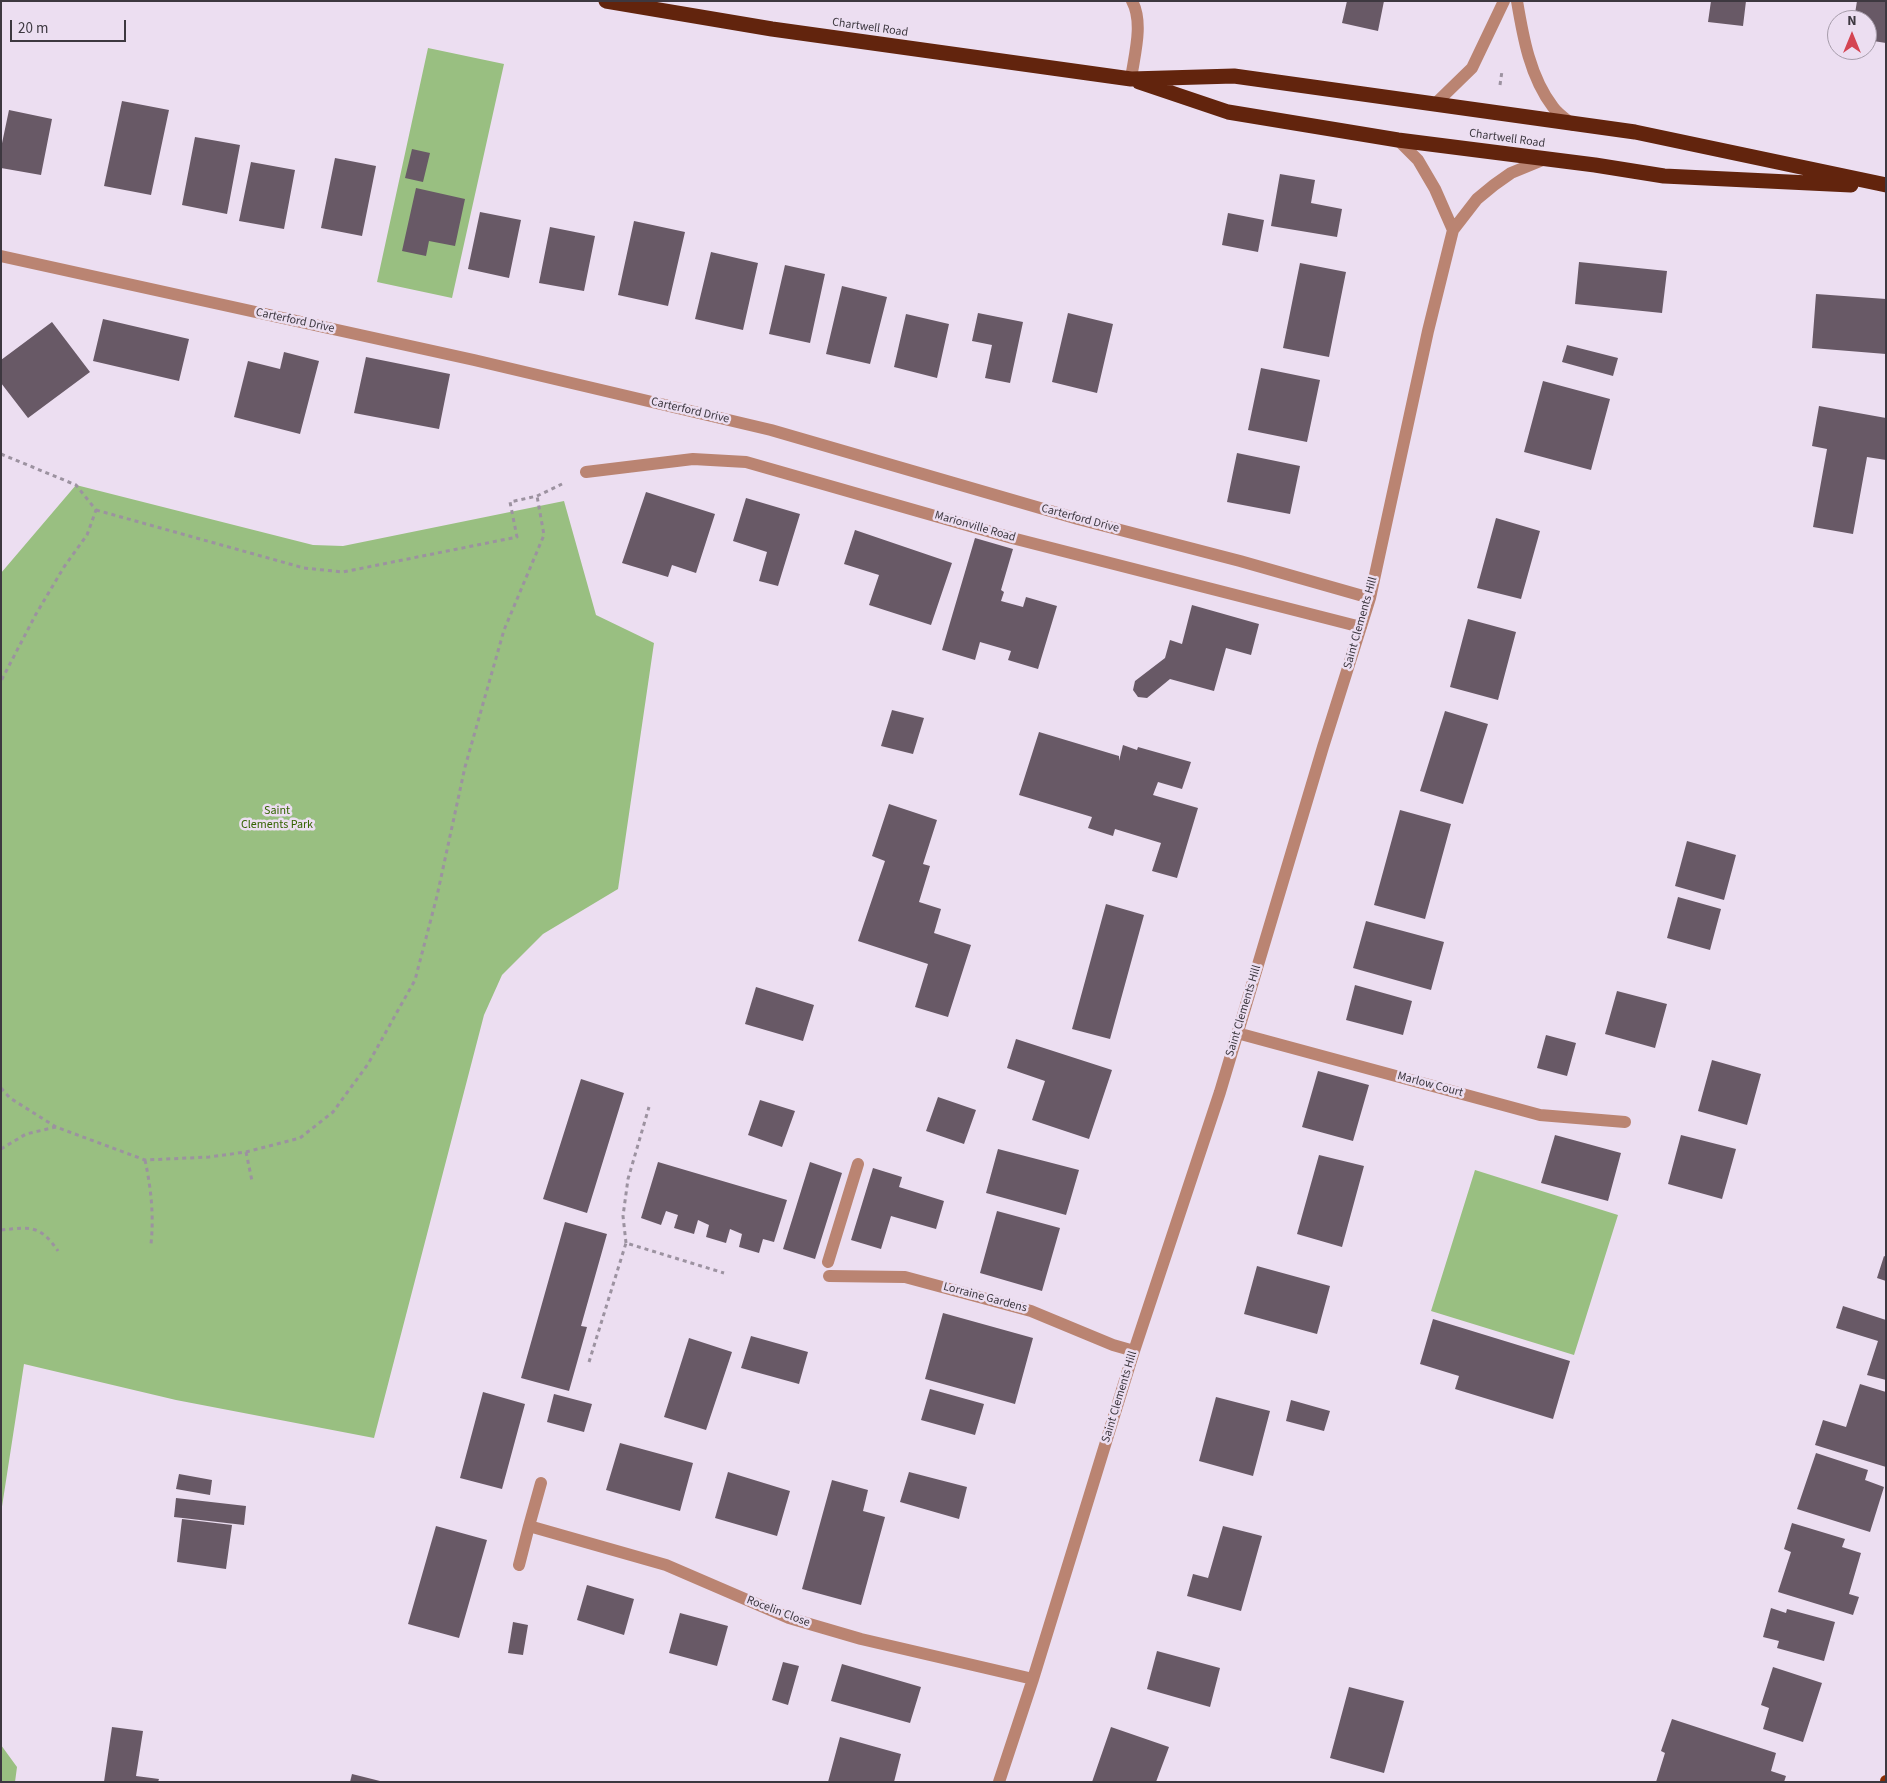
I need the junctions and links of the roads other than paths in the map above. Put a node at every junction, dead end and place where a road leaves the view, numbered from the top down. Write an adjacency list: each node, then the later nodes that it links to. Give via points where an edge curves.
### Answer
1 (606, 1): 5 (highway, Chartwell Road, via 772,29)
2 (1132, 1): 5 (street, via 1137,24)
3 (1504, 1): 6 (street, via 1472,68)
4 (1517, 1): 7 (street, via 1523,36 1537,82 1553,108)
5 (1131, 79): 6 (highway, Chartwell Road, via 1234,76); 8 (highway, Chartwell Road, via 1228,112)
6 (1434, 105): 7 (highway, Chartwell Road)
7 (1573, 125): 10 (highway, Chartwell Road, via 1663,137)
8 (1398, 140): 9 (highway, Chartwell Road); 11 (street, via 1418,160)
9 (1545, 159): 10 (highway, Chartwell Road, via 1664,176); 11 (street, Saint Clements Hill, via 1511,173 1494,185 1477,199)
10 (1886, 186)
11 (1453, 230): 14 (street, Saint Clements Hill)
12 (1, 256): 14 (street, Carterford Drive, via 474,360 771,430 1078,519)
13 (586, 472): 15 (street, Marionville Road, via 693,459 746,462 1012,538)
14 (1370, 598): 15 (street, Saint Clements Hill)
15 (1361, 627): 16 (street, Saint Clements Hill)
16 (1237, 1033): 17 (street, Marlow Court, via 1540,1115); 21 (street, Saint Clements Hill)
17 (1625, 1122)
18 (858, 1164): 19 (street)
19 (828, 1262)
20 (829, 1276): 21 (street, Lorraine Gardens, via 905,1277 1031,1311 1113,1345)
21 (1134, 1350): 25 (street, Saint Clements Hill)
22 (542, 1483): 23 (street)
23 (529, 1526): 24 (street); 25 (street, Rocelin Close, via 666,1565 789,1618 861,1639)
24 (518, 1565)
25 (1032, 1679): 26 (street, Saint Clements Hill)
26 (999, 1782)

